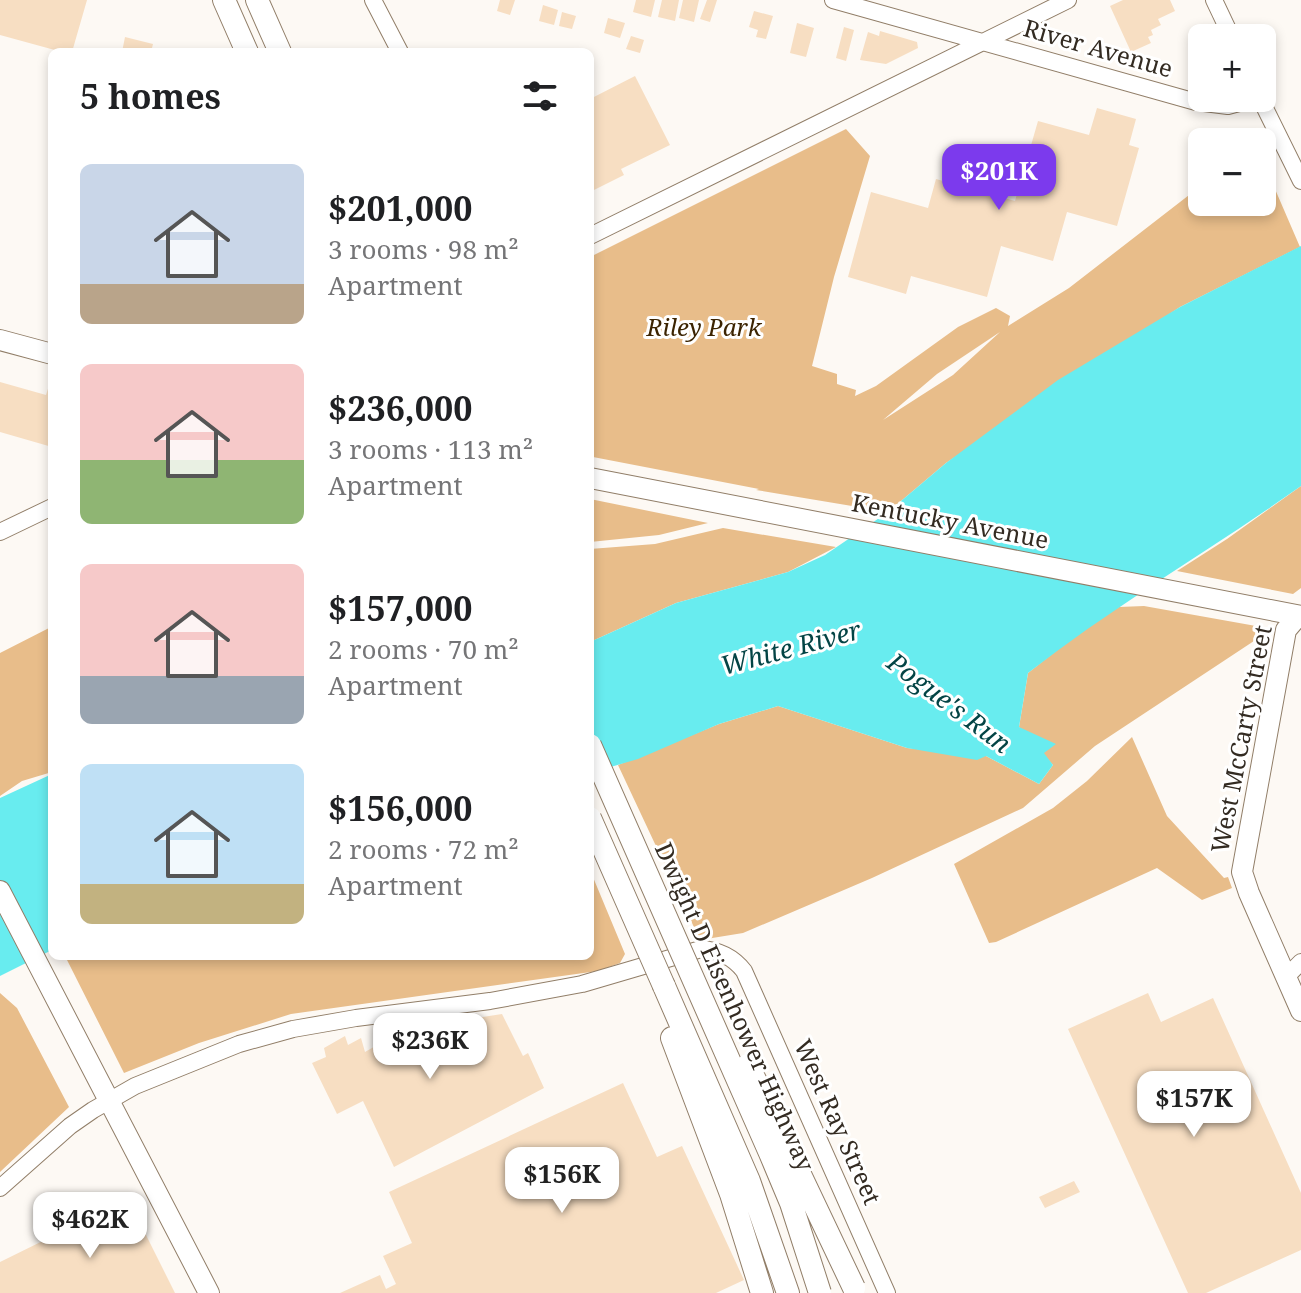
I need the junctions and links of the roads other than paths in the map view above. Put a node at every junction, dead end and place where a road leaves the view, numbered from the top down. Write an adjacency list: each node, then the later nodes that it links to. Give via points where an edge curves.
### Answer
1 (224, 0): 9 (highway)
2 (257, 0): 10 (highway)
3 (373, 0): 11 (street)
4 (833, 0): 8 (street, River Avenue)
5 (1068, 0): 8 (street)
6 (1214, 0): 7 (street)
7 (1225, 24)
8 (983, 42): 12 (street, River Avenue); 15 (street)
9 (245, 48)
10 (278, 48)
11 (398, 48)
12 (1188, 100)
13 (1267, 112): 14 (street)
14 (1301, 181)
15 (594, 234)
16 (0, 340): 17 (main road)
17 (48, 353)
18 (594, 479): 21 (main road, Kentucky Avenue)
19 (48, 509): 20 (street)
20 (0, 532)
21 (1300, 615): 27 (main road, West McCarty Street, via 1286,630 1242,872)
22 (594, 754): 24 (highway, Dwight D Eisenhower Highway, bridge)
23 (594, 827): 28 (highway, bridge)
24 (636, 847): 32 (highway, bridge, via 732,1031); 36 (highway, Dwight D Eisenhower Highway, bridge, via 784,1186)
25 (0, 891): 30 (main road)
26 (1301, 962): 27 (street)
27 (1286, 977): 29 (main road, West McCarty Street)
28 (664, 986): 34 (highway, via 673,1044 731,1194); 35 (highway, via 749,1181)
29 (1301, 1011)
30 (104, 1092): 31 (street); 33 (main road); 37 (street, West Ray Street, via 135,1086 239,1044 293,1029 582,984 701,949 726,955 744,971)
31 (0, 1188)
32 (855, 1290)
33 (209, 1293)
34 (762, 1293)
35 (788, 1293)
36 (820, 1293)
37 (887, 1293)

